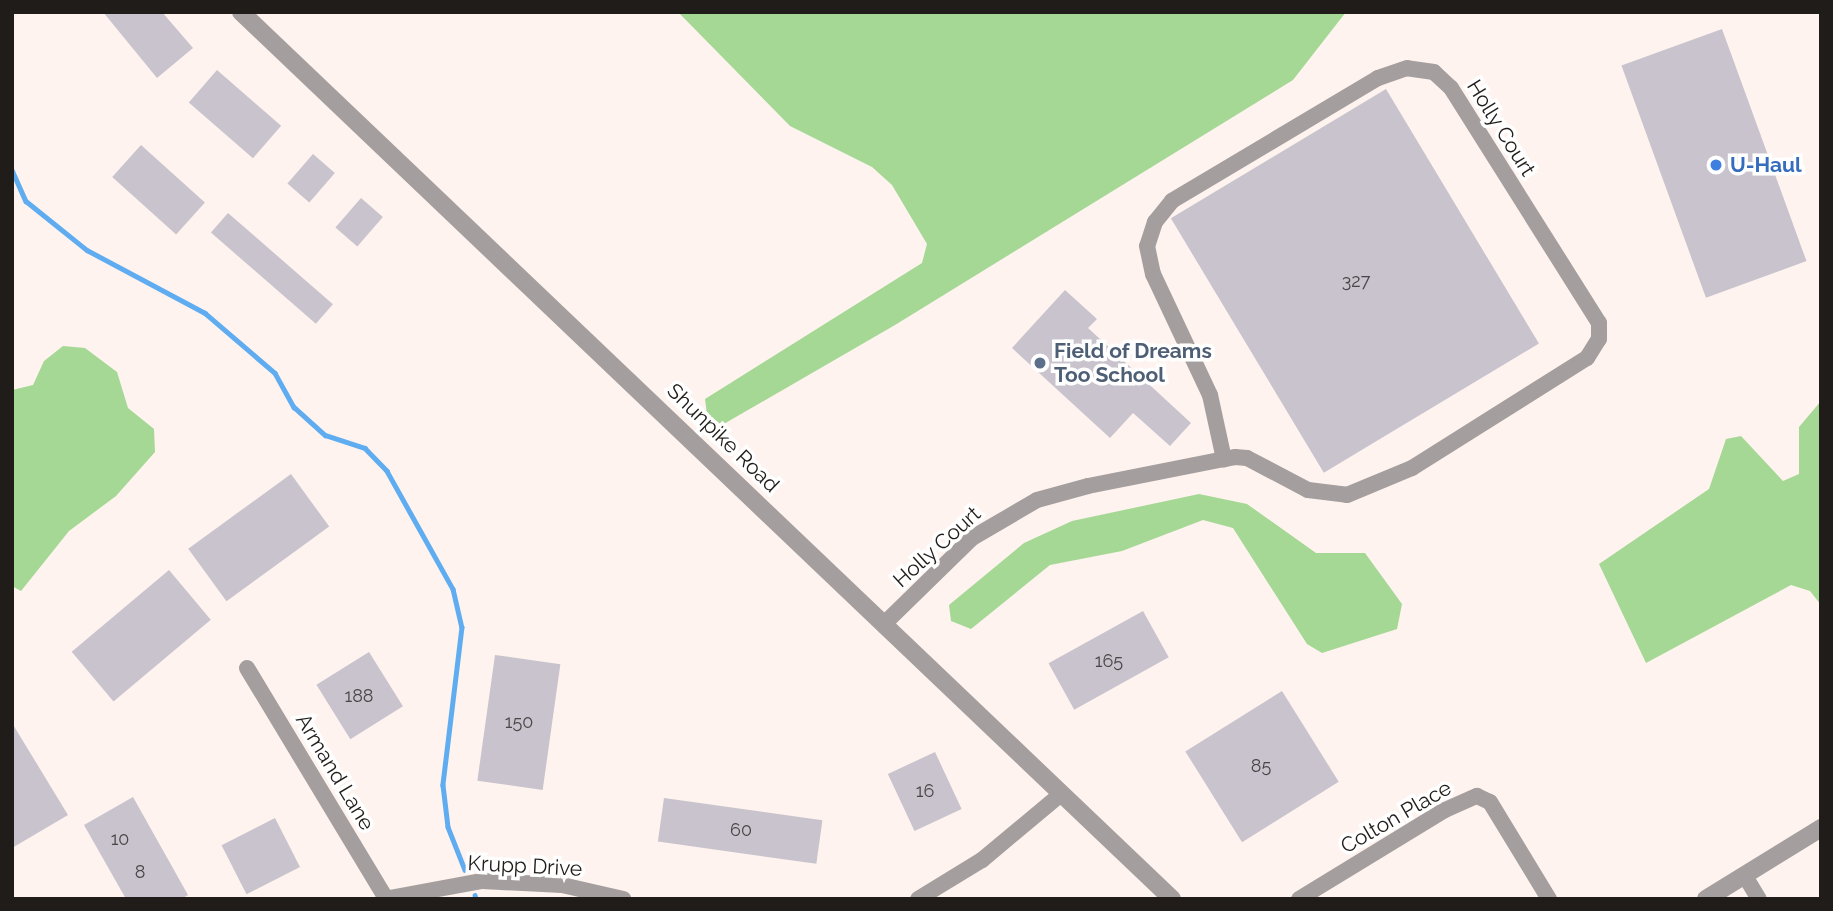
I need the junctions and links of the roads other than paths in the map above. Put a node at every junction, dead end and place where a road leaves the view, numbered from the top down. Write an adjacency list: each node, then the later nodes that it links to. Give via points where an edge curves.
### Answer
1 (240, 12): 3 (street, Shunpike Road)
2 (1224, 460): 2 (street, Holly Court, via 1247,458 1322,494 1363,490 1412,468 1577,366 1595,348 1599,323 1451,88 1434,72 1406,68 1378,78 1172,201 1155,222 1147,246 1153,274 1210,395); 3 (street, Holly Court, via 1065,491 1013,511 972,538)
3 (885, 623): 5 (street, Shunpike Road)
4 (247, 668): 8 (street, Armand Lane)
5 (1062, 793): 10 (street, via 982,860); 11 (street, Shunpike Road)
6 (1821, 828): 7 (street)
7 (1745, 876): 14 (street); 15 (street)
8 (385, 898): 9 (street, Krupp Drive, via 482,881 562,885)
9 (623, 899)
10 (918, 899)
11 (1172, 899)
12 (1299, 899): 13 (street, Colton Place, via 1477,796 1490,802)
13 (1549, 899)
14 (1706, 899)
15 (1759, 899)

